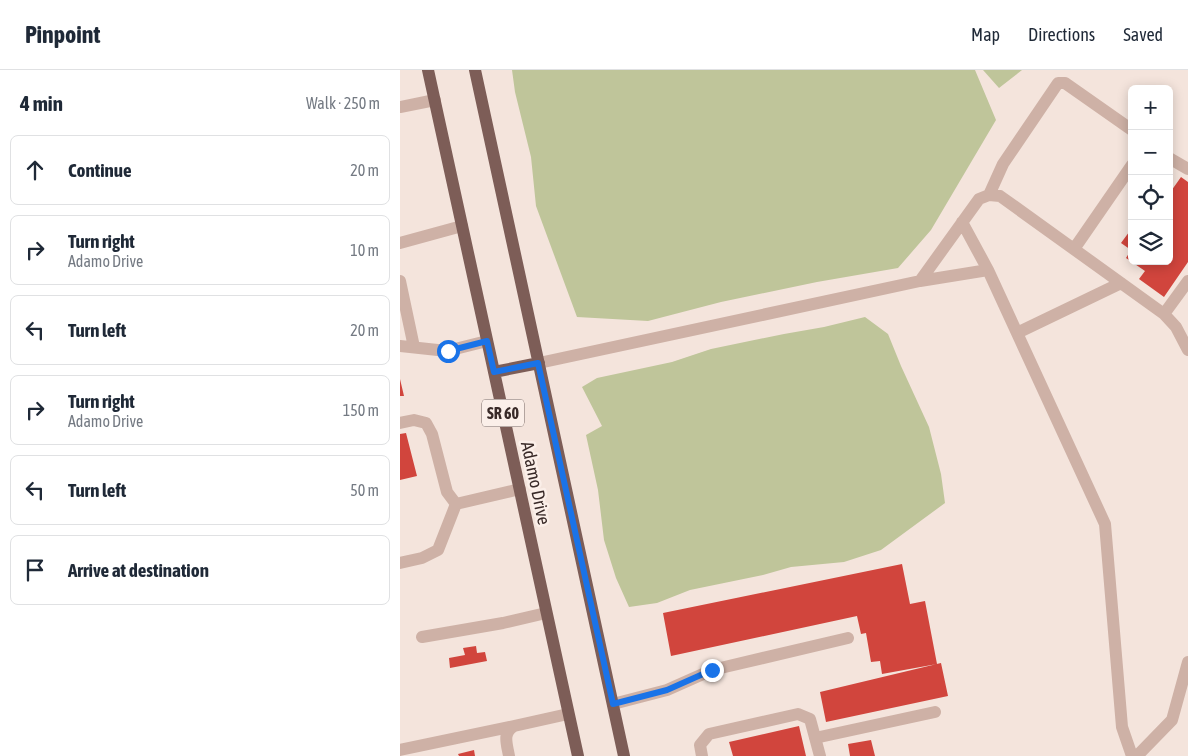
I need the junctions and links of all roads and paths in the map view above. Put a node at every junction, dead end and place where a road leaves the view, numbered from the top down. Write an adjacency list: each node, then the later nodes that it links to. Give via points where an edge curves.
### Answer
1 (428, 70): 3 (main road, Adamo Drive / SR 60)
2 (475, 70): 25 (main road, Adamo Drive / SR 60)
3 (434, 100): 4 (street); 11 (main road, Adamo Drive / SR 60)
4 (400, 107)
5 (1128, 127): 9 (street, via 1065,83 1058,83 1003,164)
6 (1173, 160): 7 (street)
7 (1188, 169)
8 (1128, 171): 13 (street)
9 (989, 194): 10 (street, via 979,199); 13 (street, via 1000,196)
10 (962, 222): 14 (street); 15 (street)
11 (462, 226): 12 (street); 21 (main road, Adamo Drive / SR 60)
12 (400, 243)
13 (1074, 249): 18 (street)
14 (988, 270): 15 (street); 20 (street)
15 (920, 281): 25 (street)
16 (1188, 281): 19 (street)
17 (400, 282): 23 (street)
18 (1121, 283): 19 (street); 20 (street)
19 (1164, 314): 24 (street, via 1176,327)
20 (1017, 333): 46 (street, via 1105,524 1122,727)
21 (487, 341): 23 (street, via 448,351); 26 (main road, Adamo Drive / SR 60)
22 (400, 346): 23 (street)
23 (414, 347)
24 (1188, 350)
25 (538, 363): 26 (main road); 35 (main road, Adamo Drive / SR 60)
26 (494, 372): 28 (main road, Adamo Drive / SR 60)
27 (400, 423): 29 (street, via 414,420 426,423 448,492)
28 (520, 489): 29 (street); 31 (main road, Adamo Drive / SR 60)
29 (456, 504): 30 (street, via 438,550)
30 (400, 563)
31 (546, 613): 32 (street); 37 (main road, Adamo Drive / SR 60)
32 (422, 637)
33 (848, 638): 35 (street, via 712,670 667,690)
34 (1188, 662): 47 (street, via 1172,720)
35 (613, 704): 43 (main road, Adamo Drive / SR 60)
36 (935, 712): 39 (street)
37 (568, 714): 38 (street); 42 (main road, Adamo Drive / SR 60)
38 (514, 726): 40 (street); 41 (street, via 505,736)
39 (815, 738): 44 (street, via 810,719 798,714 709,734 700,745); 45 (street)
40 (400, 750)
41 (509, 756)
42 (578, 756)
43 (624, 756)
44 (702, 756)
45 (820, 756)
46 (1132, 756)
47 (1137, 756)

